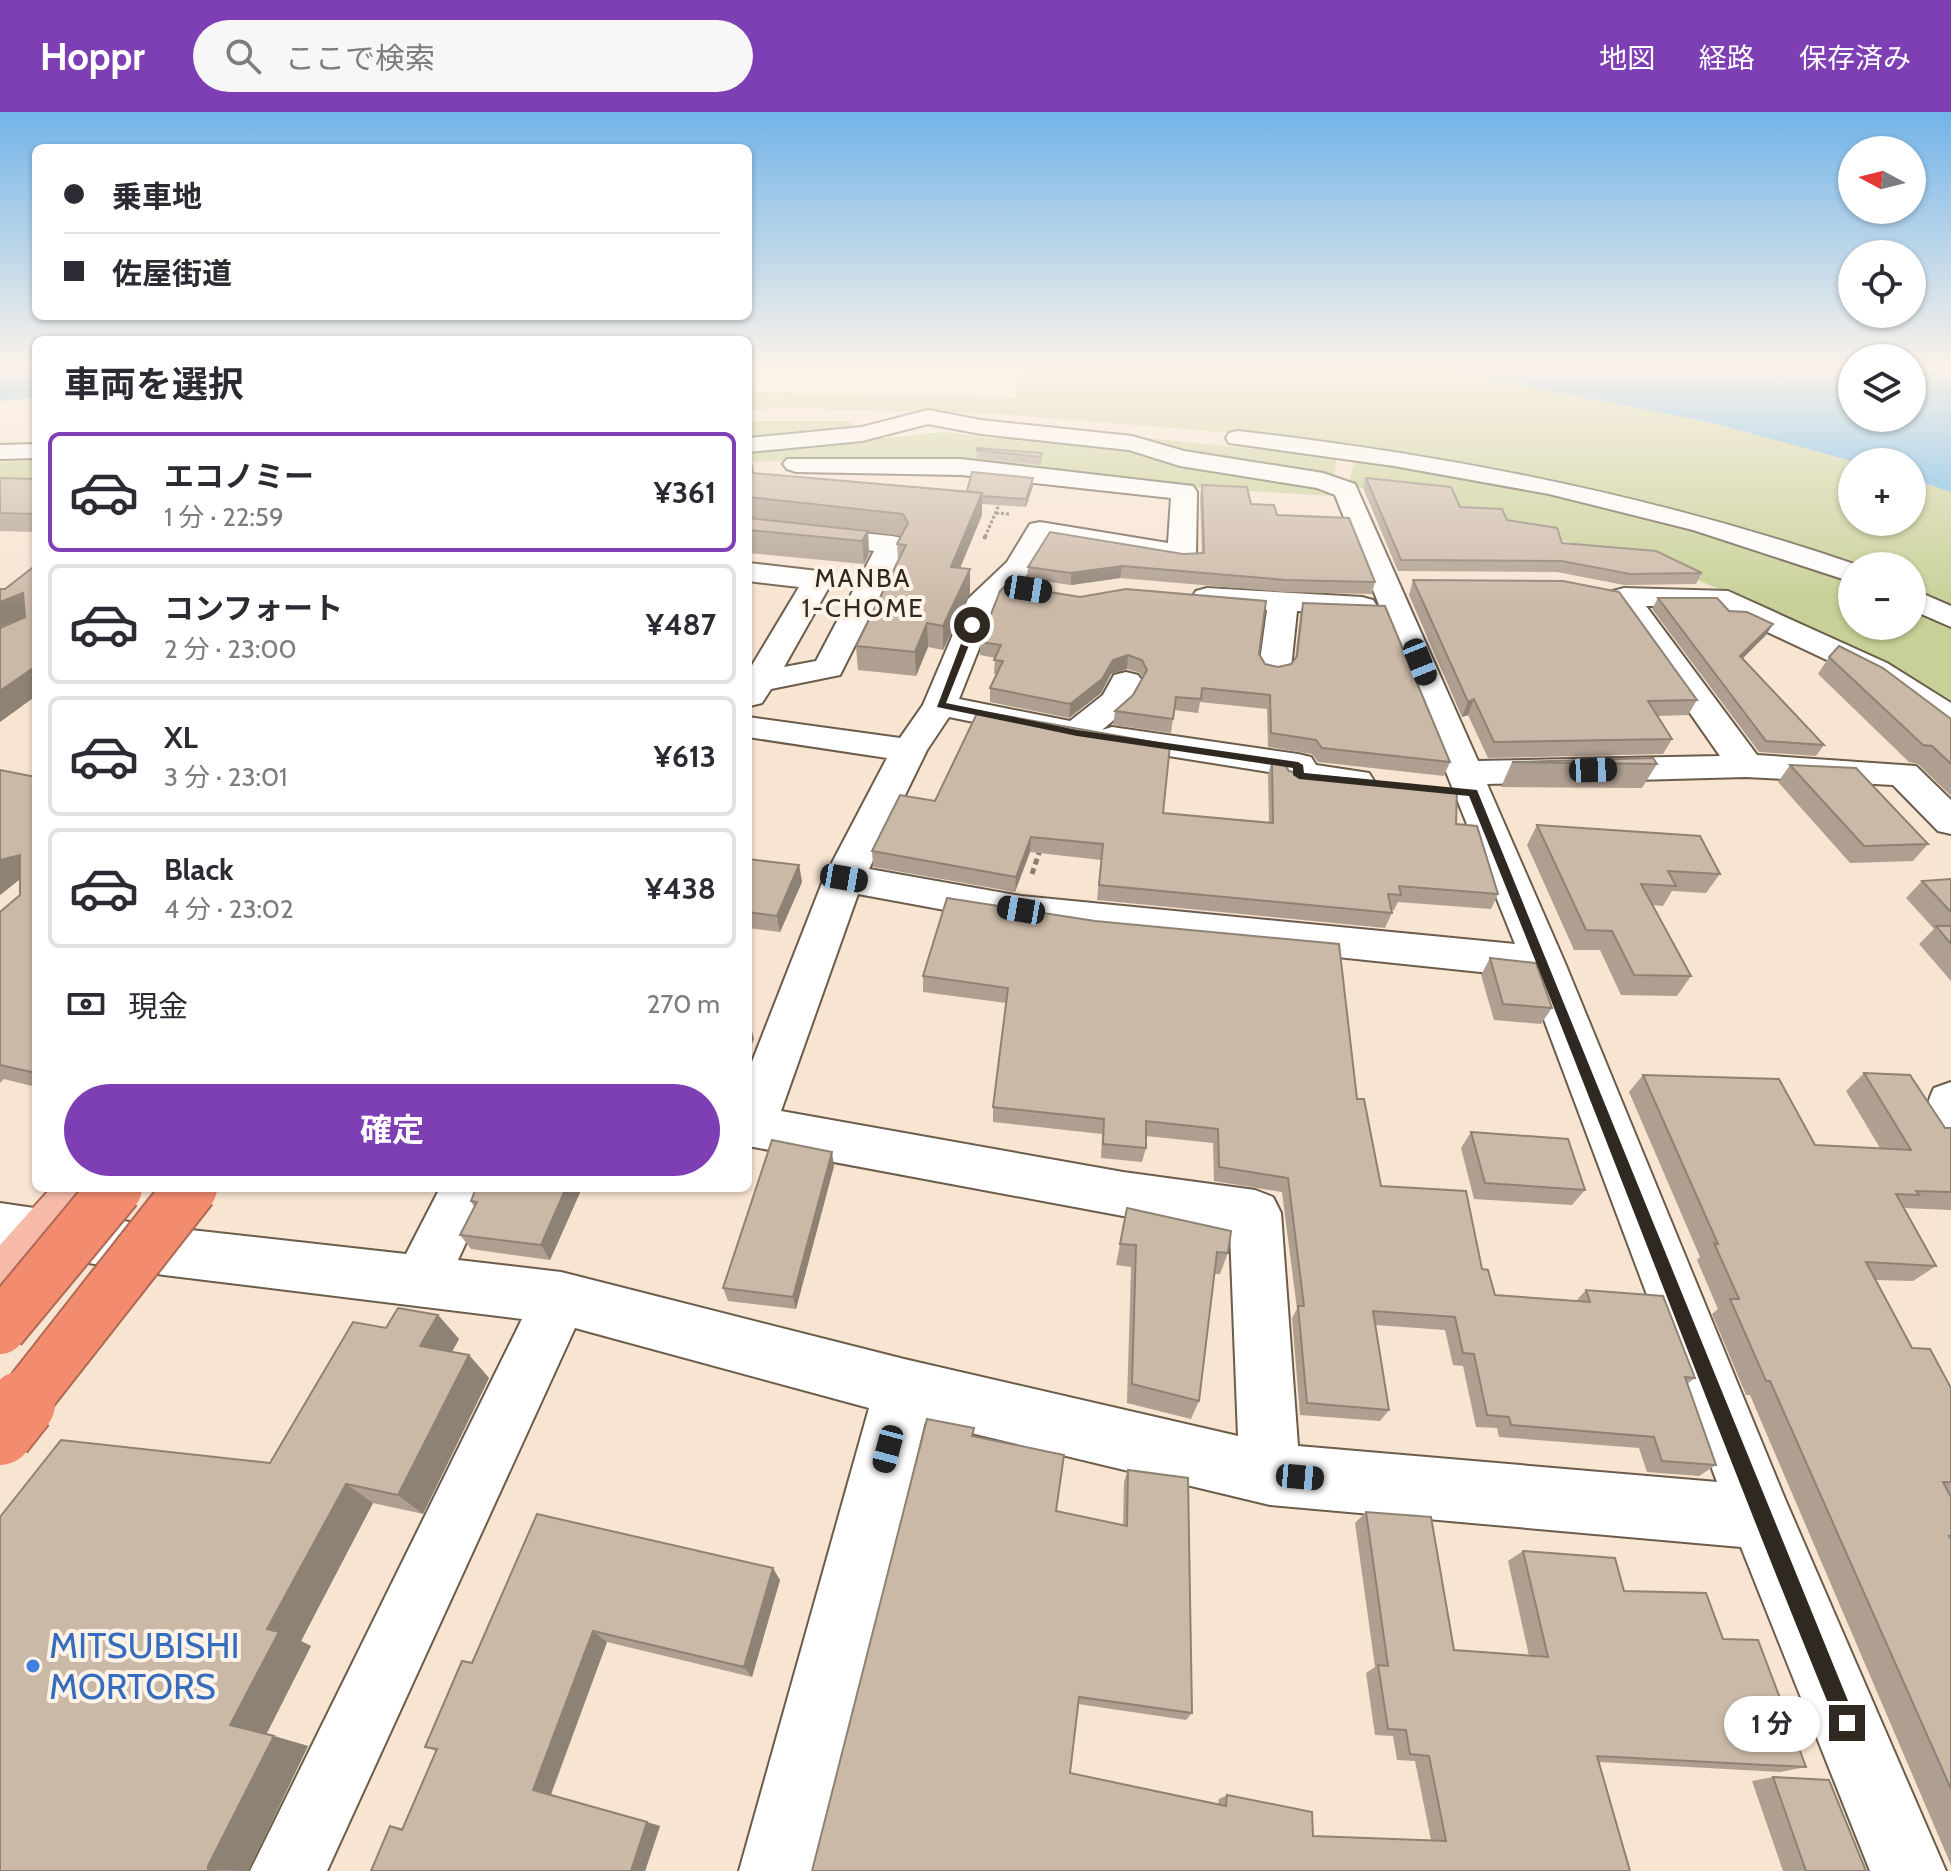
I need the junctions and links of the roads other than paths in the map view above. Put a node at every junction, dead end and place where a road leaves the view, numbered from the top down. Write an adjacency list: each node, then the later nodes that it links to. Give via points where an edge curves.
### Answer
1 (1142, 446): 10 (street, via 1346,490)
2 (1301, 446): 7 (street, via 1598,497 1738,534)
3 (32, 451): 4 (street)
4 (0, 452)
5 (752, 466): 9 (street, via 961,467 1184,492 1182,554 1040,530 1019,567)
6 (752, 529): 18 (street, via 892,544 828,668)
7 (1838, 568)
8 (752, 572): 18 (street, via 818,580)
9 (997, 585): 11 (street); 19 (street, via 983,599)
10 (1400, 591): 13 (street); 28 (street)
11 (1043, 592)
12 (1179, 595): 13 (street)
13 (1283, 604): 16 (street)
14 (1926, 605): 15 (street)
15 (1951, 618)
16 (1275, 668)
17 (1126, 682): 22 (street, via 1117,700)
18 (753, 690)
19 (940, 705): 22 (street); 23 (street)
20 (1951, 718): 24 (street, via 1875,670 1717,597 1611,594)
21 (752, 728): 23 (street)
22 (1077, 733): 27 (street, via 1298,765 1299,775)
23 (909, 750): 30 (street)
24 (1746, 766): 26 (street); 28 (street)
25 (1951, 771): 26 (street)
26 (1903, 774): 29 (street)
27 (1394, 785)
28 (1460, 785): 31 (street)
29 (1951, 822)
30 (844, 878): 31 (street, via 1021,910); 33 (street)
31 (1544, 963): 51 (street)
32 (1951, 1102): 34 (street)
33 (752, 1121)
34 (1951, 1122)
35 (752, 1126): 50 (street, via 1255,1213)
36 (76, 1192): 41 (main road)
37 (113, 1192): 46 (highway, bridge)
38 (188, 1192): 48 (highway, bridge)
39 (209, 1192): 42 (main road)
40 (464, 1192): 43 (street)
41 (23, 1230): 42 (street); 44 (main road)
42 (164, 1251): 43 (street); 49 (main road)
43 (420, 1282): 45 (street)
44 (0, 1285)
45 (561, 1298): 47 (street); 52 (street)
46 (0, 1328)
47 (904, 1388): 50 (street); 53 (street)
48 (0, 1432)
49 (0, 1464)
50 (1270, 1474): 51 (street)
51 (1761, 1517): 54 (street)
52 (288, 1871)
53 (777, 1871)
54 (1908, 1871)

